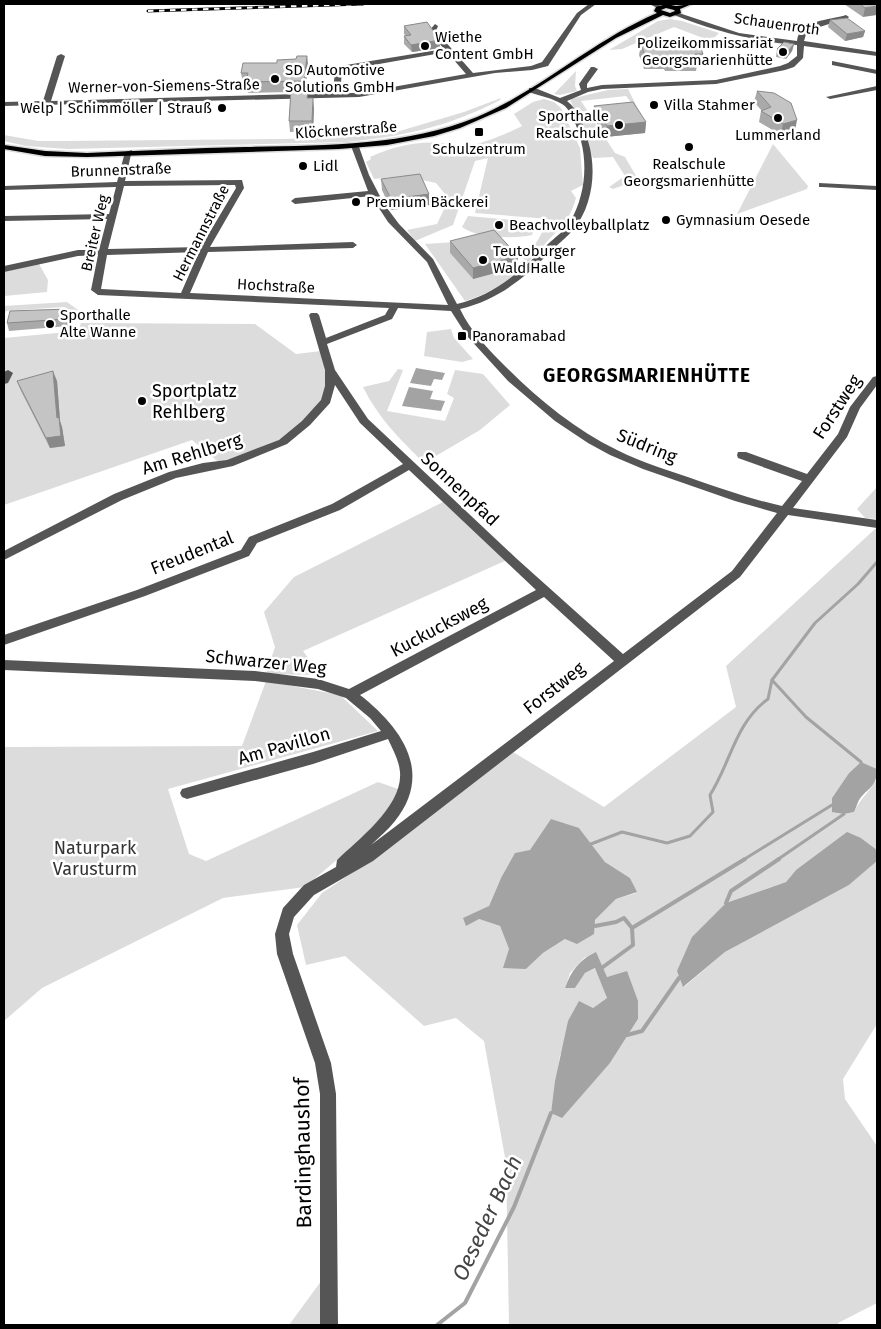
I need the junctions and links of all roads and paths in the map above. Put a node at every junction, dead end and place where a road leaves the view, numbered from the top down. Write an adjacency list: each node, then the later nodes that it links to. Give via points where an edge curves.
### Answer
1 (593, 4): 15 (street, Werner-von-Siemens-Straße, via 579,14 542,65)
2 (652, 4): 5 (street)
3 (689, 4): 4 (main road)
4 (676, 8): 5 (main road); 8 (street, Schauenroth, via 738,34)
5 (660, 10): 17 (main road, Klöcknerstraße)
6 (846, 16): 8 (street, via 806,29)
7 (435, 26): 9 (street, via 432,31)
8 (802, 42): 10 (street, Schauenroth); 18 (street, via 801,57 796,62 764,73 716,82)
9 (449, 50): 15 (street); 19 (street, via 338,70)
10 (877, 54)
11 (60, 56): 22 (street)
12 (834, 63): 14 (street)
13 (594, 69): 18 (street, via 583,84)
14 (877, 72)
15 (471, 75): 19 (street, Werner-von-Siemens-Straße, via 370,94)
16 (877, 88): 20 (street)
17 (532, 90): 21 (street); 24 (main road, Klöcknerstraße, via 495,111 454,128 403,140)
18 (586, 90): 21 (street)
19 (336, 96): 22 (street, Werner-von-Siemens-Straße)
20 (830, 97)
21 (562, 100): 43 (street, Hochstraße, via 572,112 588,156 589,174 581,208 572,225 517,280 481,301)
22 (46, 103): 23 (street, Werner-von-Siemens-Straße)
23 (4, 104)
24 (355, 146): 26 (main road, Klöcknerstraße); 32 (street, Südring)
25 (4, 147): 26 (main road, Klöcknerstraße, via 48,153)
26 (129, 152): 28 (street, Breiter Weg)
27 (238, 182): 28 (street, Brunnenstraße); 37 (street, Hermannstraße, via 240,188)
28 (120, 184): 30 (street, Brunnenstraße); 34 (street, Breiter Weg)
29 (822, 184): 31 (street)
30 (4, 188)
31 (877, 188)
32 (374, 193): 33 (street); 43 (street, Südring, via 392,221 430,260 442,278)
33 (295, 201)
34 (112, 216): 35 (street); 38 (street, Breiter Weg)
35 (4, 218)
36 (353, 245): 37 (street)
37 (205, 248): 38 (street); 41 (street, Hermannstraße)
38 (103, 252): 39 (street, via 78,253); 40 (street, Breiter Weg)
39 (4, 269)
40 (96, 290): 41 (street, Hochstraße)
41 (184, 296): 42 (street, Hochstraße)
42 (396, 305): 43 (street, Hochstraße); 45 (street, via 389,317)
43 (454, 308): 51 (street, Südring, via 470,334 524,390 560,420 594,442 630,461)
44 (314, 315): 45 (street, Sonnenpfad)
45 (322, 343): 46 (street, Sonnenpfad)
46 (330, 370): 49 (street, Sonnenpfad, via 364,421); 53 (street, Am Rehlberg, via 326,401 283,442 230,463 172,475 118,497)
47 (877, 379): 50 (street, Forstweg, via 855,407 843,435)
48 (742, 455): 50 (street)
49 (409, 465): 54 (street, Sonnenpfad); 55 (street, Freudental, via 336,507 253,540 246,553)
50 (810, 479): 51 (street, Forstweg)
51 (785, 510): 52 (street, Südring); 56 (street, Forstweg, via 736,574)
52 (877, 524)
53 (4, 556)
54 (544, 591): 56 (street, Sonnenpfad); 58 (street, Kuckucksweg)
55 (4, 640)
56 (621, 660): 61 (street, Forstweg, via 368,856)
57 (4, 666): 58 (street, Schwarzer Weg, via 255,676 318,684)
58 (350, 694): 59 (street, Schwarzer Weg)
59 (390, 733): 60 (street, Am Pavillon, via 314,758); 61 (street, Schwarzer Weg, via 403,755 407,773 404,792 391,816)
60 (186, 793)
61 (330, 877): 62 (street, Forstweg)
62 (297, 901): 63 (street, Bardinghaushof, via 288,913 282,934 285,954 323,1063 328,1094)
63 (329, 1325)

